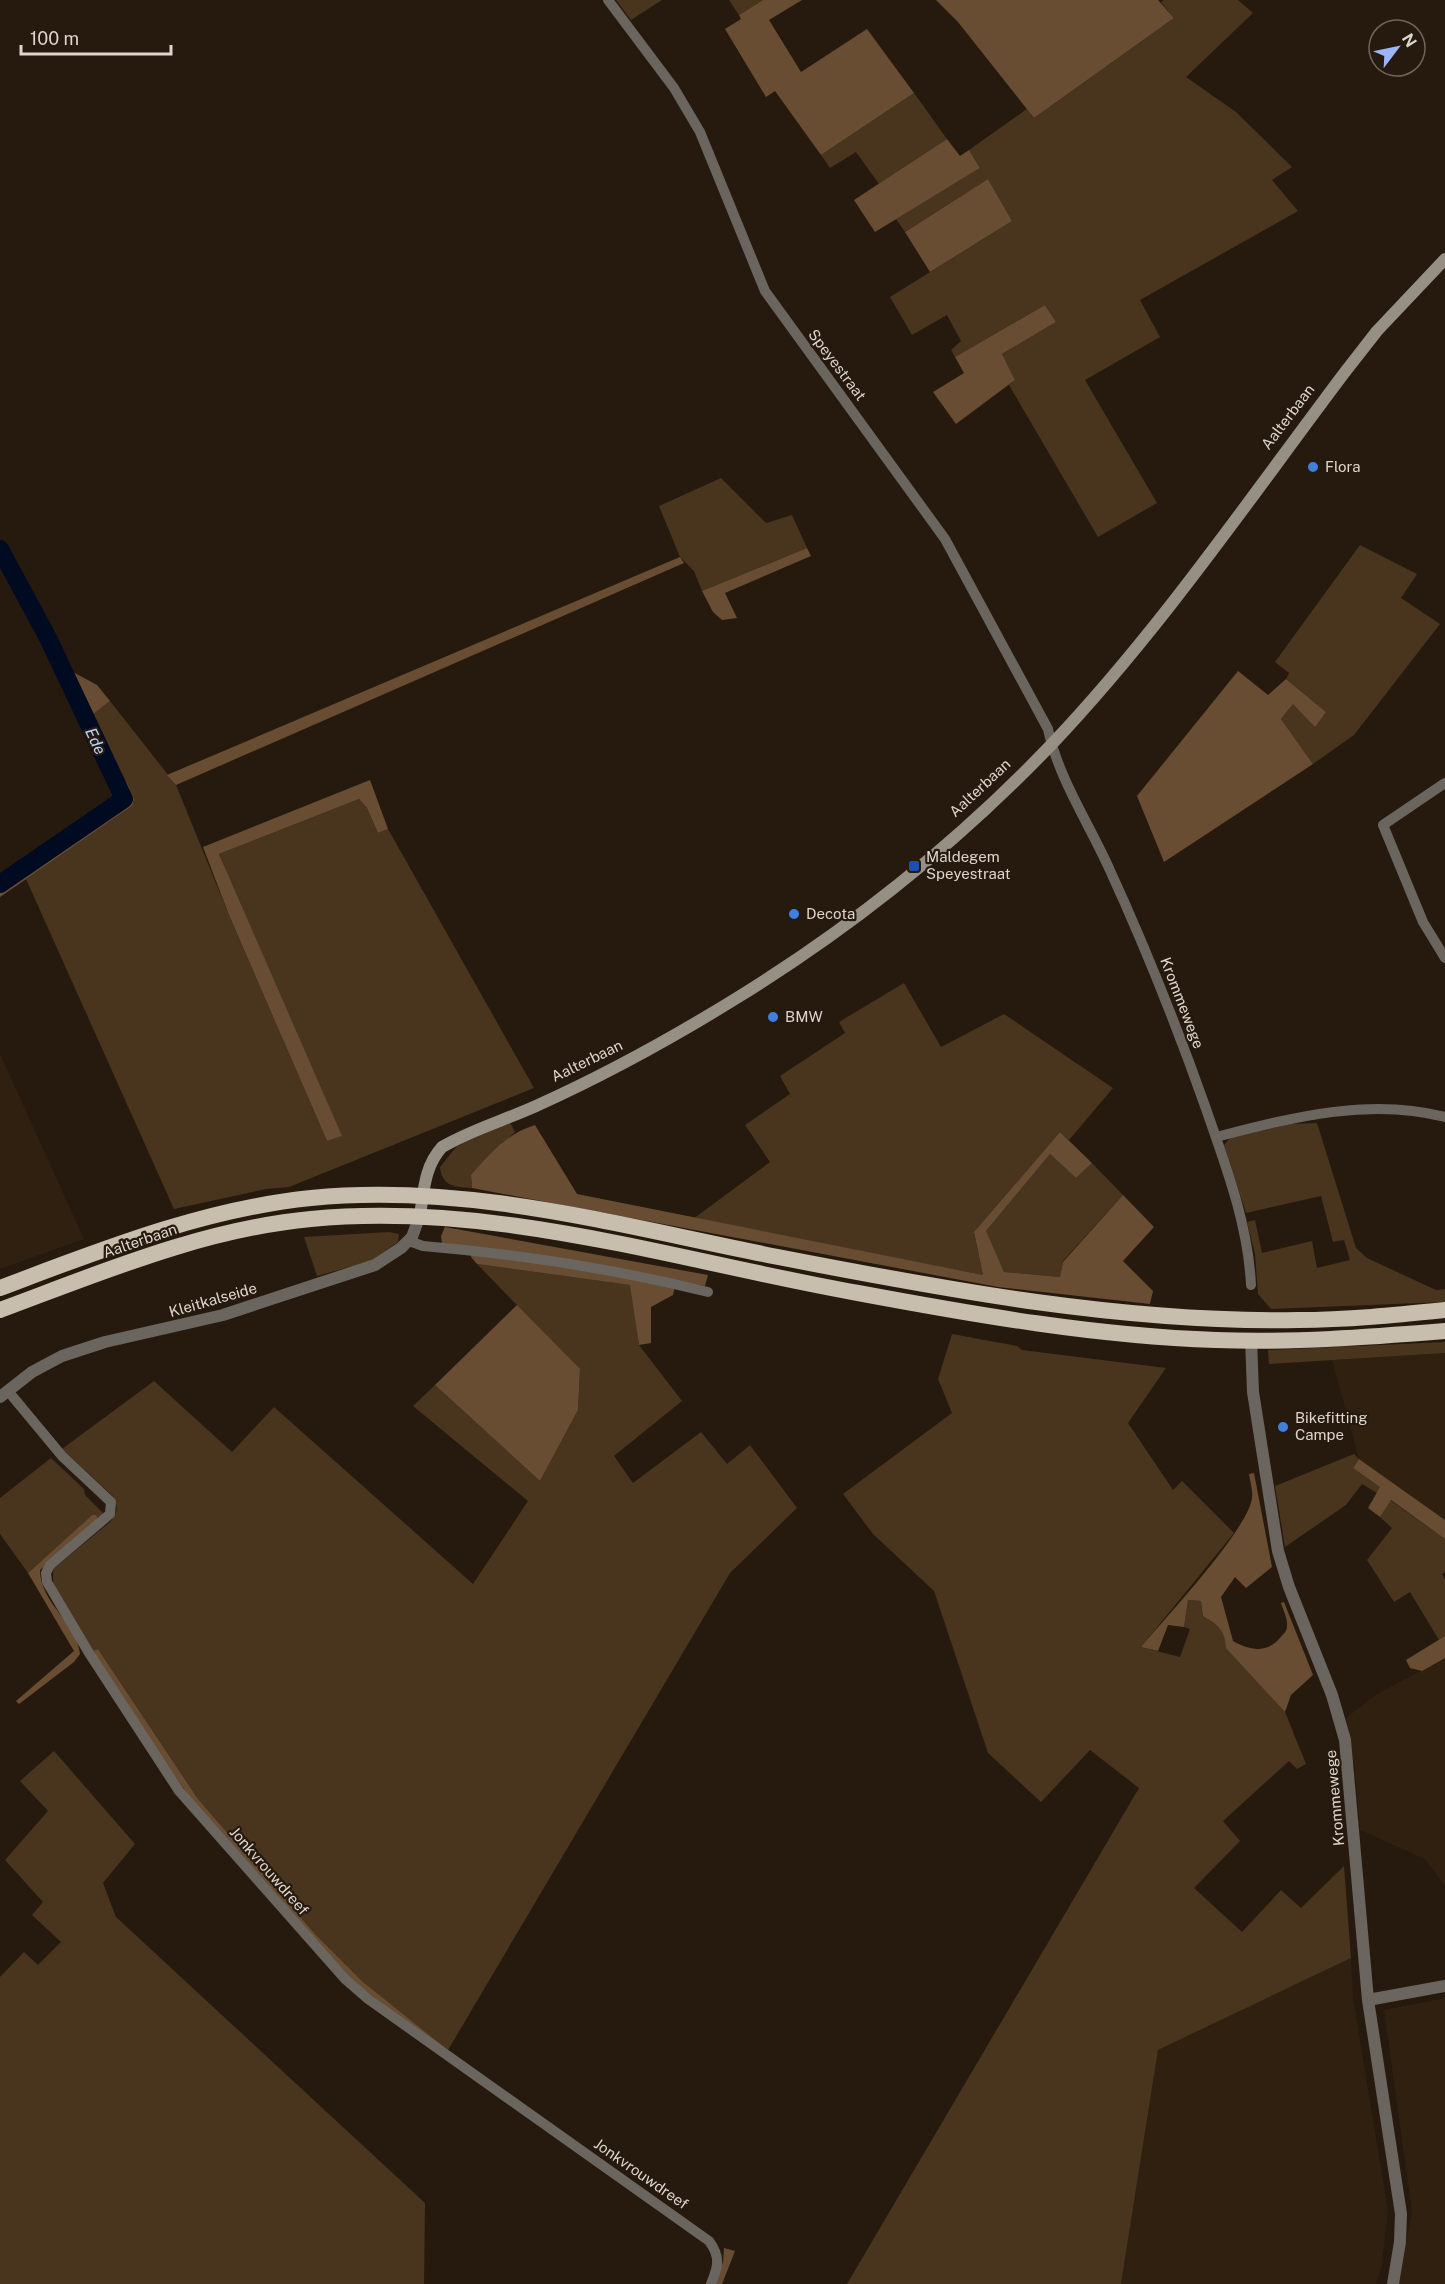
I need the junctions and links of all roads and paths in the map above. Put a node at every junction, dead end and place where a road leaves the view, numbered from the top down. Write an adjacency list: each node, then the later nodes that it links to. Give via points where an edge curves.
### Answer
1 (608, 0): 3 (street, Speyestraat, via 674,88 700,132 765,291 945,538 1048,729)
2 (1445, 259): 3 (main road, Aalterbaan, via 1377,331 1147,633)
3 (1052, 744): 7 (street, Krommewege, via 1055,759 1141,940); 8 (main road, Aalterbaan, via 923,864 795,960 642,1054 442,1148 429,1165)
4 (1445, 783): 5 (street, via 1383,825 1423,922)
5 (1445, 957)
6 (1445, 1117): 7 (street, via 1387,1107 1297,1116)
7 (1216, 1137): 11 (street, Krommewege, via 1250,1254)
8 (423, 1196): 9 (main road, Aalterbaan); 12 (highway, Aalterbaan, via 314,1198 242,1209 151,1234); 16 (highway, via 540,1210 995,1297 1112,1311)
9 (420, 1215): 10 (street); 14 (highway, Aalterbaan, via 312,1219 234,1232 147,1257); 18 (highway, via 537,1230 856,1293 1046,1325 1180,1338)
10 (409, 1241): 13 (street, via 582,1267); 19 (street, Kleitkalseide, via 365,1269 223,1315 62,1356 32,1372)
11 (1251, 1285)
12 (0, 1288)
13 (708, 1292)
14 (0, 1310)
15 (1445, 1310): 16 (highway, via 1333,1319)
16 (1251, 1320): 18 (street, Krommewege)
17 (1445, 1331): 18 (highway)
18 (1251, 1339): 21 (street, Krommewege, via 1253,1392 1278,1551 1345,1740)
19 (4, 1394): 22 (street, Jonkvrouwdreef, via 111,1502 110,1514 50,1565 47,1582 88,1653 179,1791 345,1979 368,1999 709,2241 719,2262)
20 (1445, 1986): 21 (street)
21 (1368, 2000): 23 (street, Krommewege, via 1401,2214 1401,2242)
22 (711, 2284)
23 (1393, 2284)

